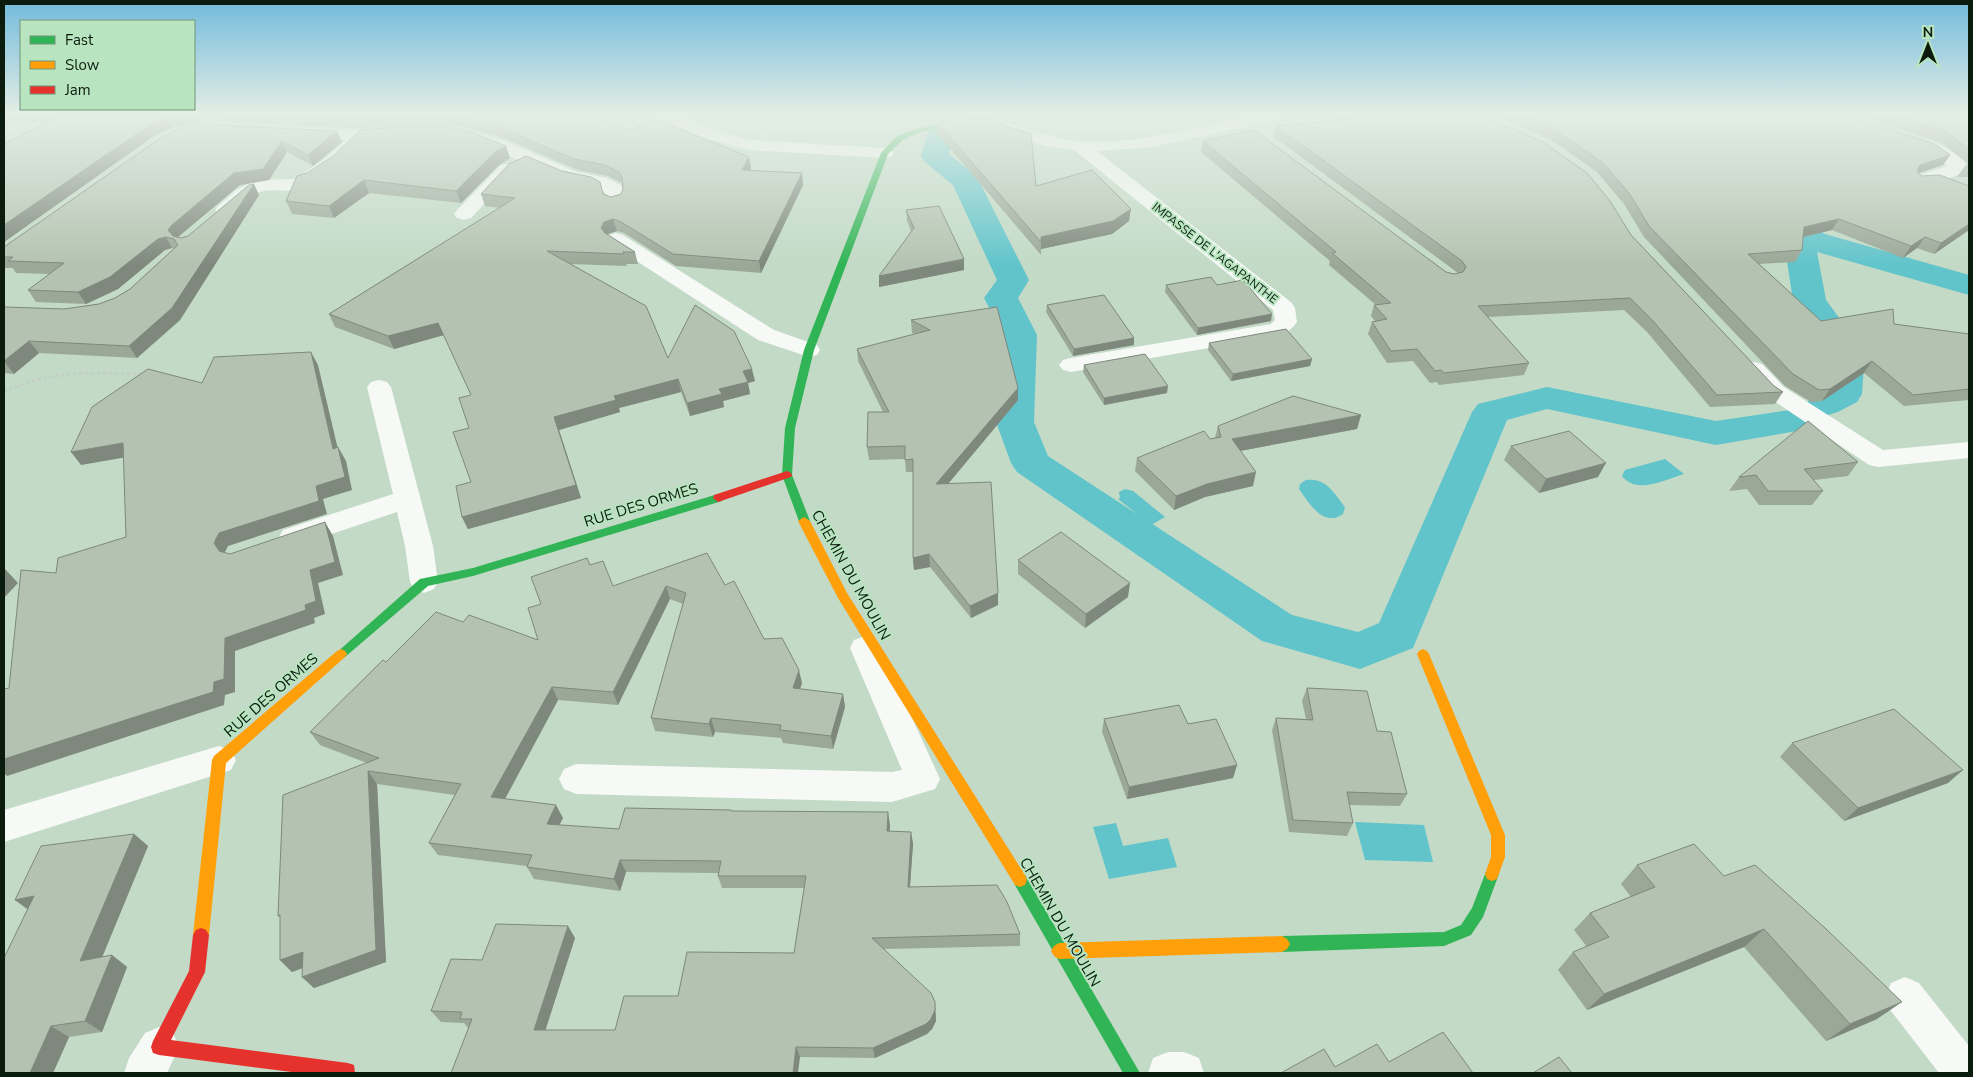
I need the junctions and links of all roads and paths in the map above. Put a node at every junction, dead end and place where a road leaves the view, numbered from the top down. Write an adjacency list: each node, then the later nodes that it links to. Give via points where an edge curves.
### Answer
1 (325, 165): 10 (street, via 298,183 248,190)
2 (515, 165): 9 (street, via 506,170)
3 (545, 165): 8 (street, via 614,189)
4 (880, 165): 12 (street, CHEMIN DU MOULIN)
5 (1103, 165): 14 (street, IMPASSE DE L'AGAPANTHE, via 1284,308 1286,322 1278,329)
6 (1957, 165): 7 (street, via 1955,170)
7 (1922, 181)
8 (615, 201)
9 (464, 214)
10 (215, 219)
11 (616, 239): 12 (street, via 766,335)
12 (809, 350): 19 (street, CHEMIN DU MOULIN, via 790,428)
13 (1742, 356): 18 (street, via 1776,392 1878,459)
14 (1071, 365)
15 (147, 374): 17 (path, via 59,374 38,377)
16 (379, 387): 20 (street)
17 (4, 392)
18 (1969, 450)
19 (787, 475): 22 (street, RUE DES ORMES, via 483,569); 23 (street, CHEMIN DU MOULIN, via 799,512)
20 (408, 499): 21 (street); 22 (street)
21 (267, 546)
22 (424, 582): 25 (street, RUE DES ORMES)
23 (842, 595): 26 (street, via 923,779 892,787); 28 (street, CHEMIN DU MOULIN, via 1018,877)
24 (1423, 654): 28 (street, via 1498,835 1498,857 1478,912 1466,930 1444,939)
25 (219, 760): 27 (street); 30 (street, via 196,972)
26 (576, 779)
27 (4, 826)
28 (1059, 951): 32 (street, CHEMIN DU MOULIN)
29 (1905, 996): 35 (street)
30 (152, 1060): 31 (street)
31 (348, 1071)
32 (1132, 1073)
33 (1168, 1073): 34 (street)
34 (1184, 1073)
35 (1965, 1073)

